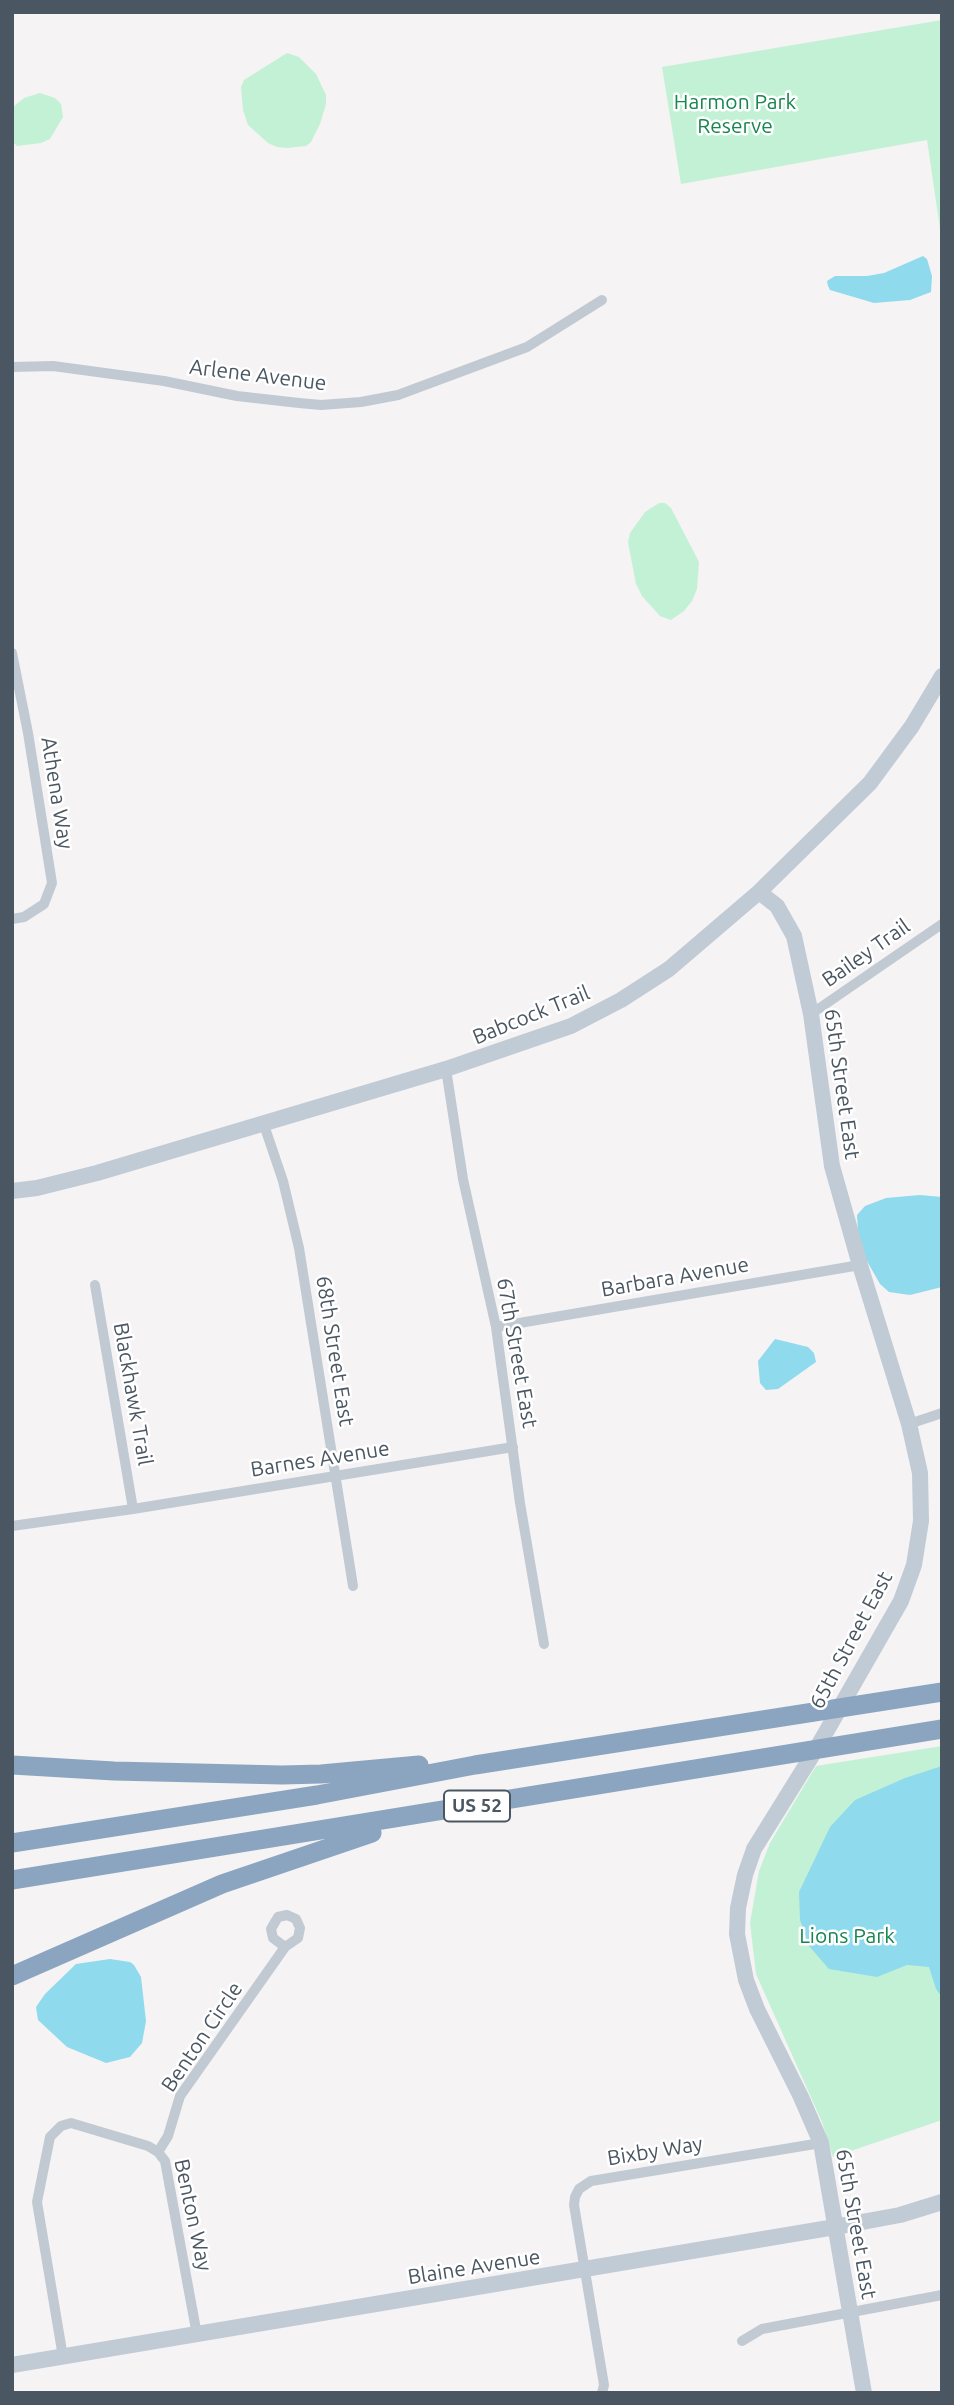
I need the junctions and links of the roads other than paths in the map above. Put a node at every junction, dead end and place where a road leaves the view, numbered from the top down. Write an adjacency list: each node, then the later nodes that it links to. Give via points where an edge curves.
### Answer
1 (602, 300): 2 (street, Arlene Avenue, via 527,348 398,395 361,402 299,403 52,366)
2 (12, 367)
3 (12, 653): 6 (street, Athena Way, via 52,883 44,904)
4 (942, 676): 5 (street, Babcock Trail, via 870,783)
5 (759, 892): 8 (street, 65th Street East, via 777,906 794,936); 9 (street, Babcock Trail, via 669,969 621,1000 572,1026)
6 (12, 919)
7 (942, 925): 8 (street, Bailey Trail)
8 (811, 1014): 12 (street, 65th Street East, via 832,1167)
9 (446, 1069): 10 (street, Babcock Trail); 14 (street, 67th Street East, via 463,1179)
10 (264, 1125): 11 (street, Babcock Trail, via 97,1173); 18 (street, 68th Street East, via 299,1248)
11 (12, 1191)
12 (860, 1265): 14 (street, Barbara Avenue); 16 (street, 65th Street East)
13 (95, 1285): 19 (street, Blackhawk Trail)
14 (496, 1328): 17 (street, 67th Street East)
15 (942, 1413): 16 (street)
16 (909, 1424): 32 (street, 65th Street East, via 920,1473 921,1521 914,1565 901,1601 754,1849 738,1909 741,1961 757,2009)
17 (513, 1447): 18 (street, Barnes Avenue); 22 (street, 67th Street East)
18 (335, 1475): 19 (street, Barnes Avenue); 21 (street, 68th Street East)
19 (133, 1509): 20 (street, Barnes Avenue)
20 (12, 1525)
21 (353, 1586)
22 (544, 1644)
23 (942, 1692): 26 (highway, US 52)
24 (942, 1729): 27 (highway, US 52)
25 (12, 1765): 26 (highway, via 282,1775 454,1762)
26 (475, 1765): 28 (highway, US 52, via 317,1796)
27 (448, 1811): 29 (highway, US 52); 31 (highway, via 222,1884)
28 (12, 1843)
29 (12, 1880)
30 (285, 1947): 33 (street, Benton Circle, via 180,2096)
31 (12, 1976)
32 (821, 2143): 35 (street, 65th Street East); 36 (street, Bixby Way, via 584,2184 575,2205)
33 (158, 2152): 39 (street, Benton Way, via 167,2168); 41 (street, Benton Way, via 76,2123 61,2126 50,2137 37,2203)
34 (942, 2202): 35 (street, Blaine Avenue)
35 (835, 2227): 36 (street, Blaine Avenue); 38 (street, 65th Street East)
36 (584, 2270): 39 (street, Blaine Avenue); 43 (street)
37 (942, 2295): 38 (street)
38 (850, 2311): 40 (street, via 762,2329); 44 (street, 65th Street East)
39 (197, 2334): 41 (street, Blaine Avenue)
40 (742, 2341)
41 (62, 2357): 42 (street, Blaine Avenue)
42 (12, 2365)
43 (602, 2393)
44 (864, 2393)

